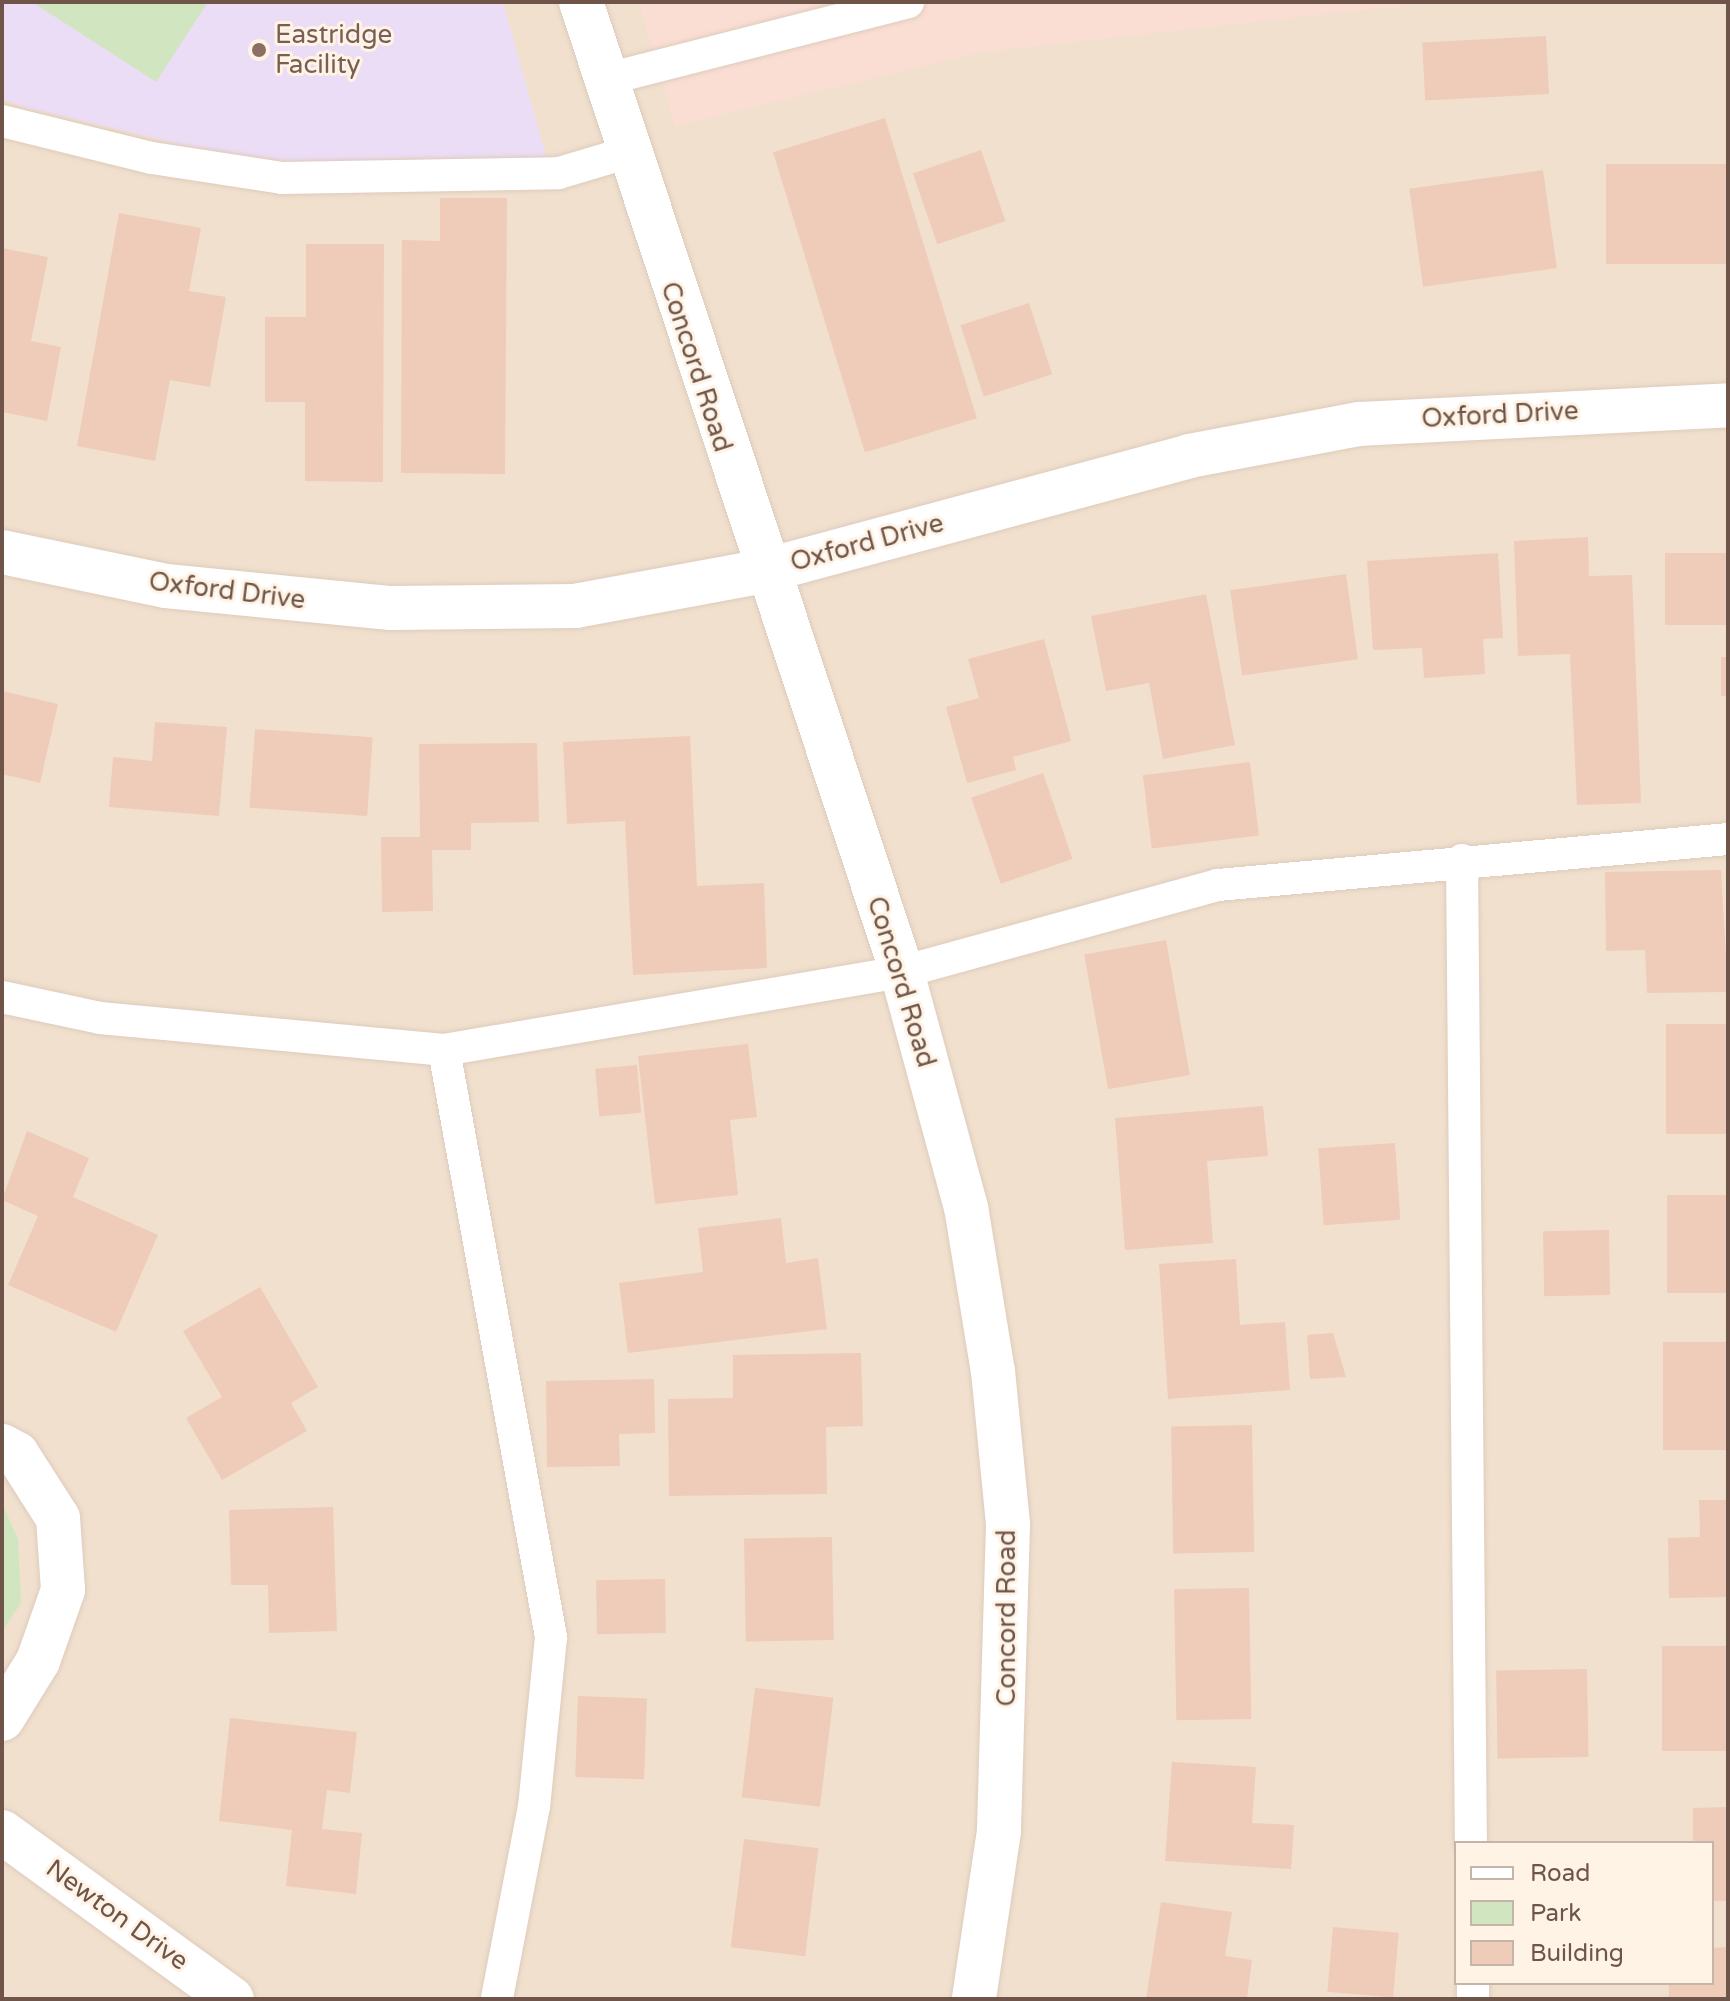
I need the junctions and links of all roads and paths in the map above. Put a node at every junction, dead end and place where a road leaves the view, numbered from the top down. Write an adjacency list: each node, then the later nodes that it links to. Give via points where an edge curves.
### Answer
1 (581, 2): 3 (street, Concord Road)
2 (908, 2): 3 (lane)
3 (603, 80): 5 (street, Concord Road)
4 (2, 121): 5 (lane, via 152,158 282,178 559,173)
5 (626, 153): 8 (street, Concord Road)
6 (1728, 405): 8 (street, Oxford Drive, via 1359,424 1189,456)
7 (2, 552): 8 (street, Oxford Drive, via 166,586 391,608 575,606)
8 (764, 571): 11 (street, Concord Road)
9 (1728, 839): 10 (lane)
10 (1462, 860): 11 (lane, via 1218,885); 17 (lane)
11 (902, 972): 13 (lane); 20 (street, Concord Road, via 966,1207 993,1371 1008,1525 999,1831)
12 (2, 997): 13 (lane, via 100,1018)
13 (444, 1050): 19 (lane, via 551,1637 534,1806)
14 (2, 1446): 15 (street, via 17,1454 58,1518 63,1590 38,1661)
15 (2, 1719)
16 (2, 1832): 18 (street, Newton Drive)
17 (1471, 1841)
18 (232, 1999)
19 (497, 1999)
20 (974, 1999)

